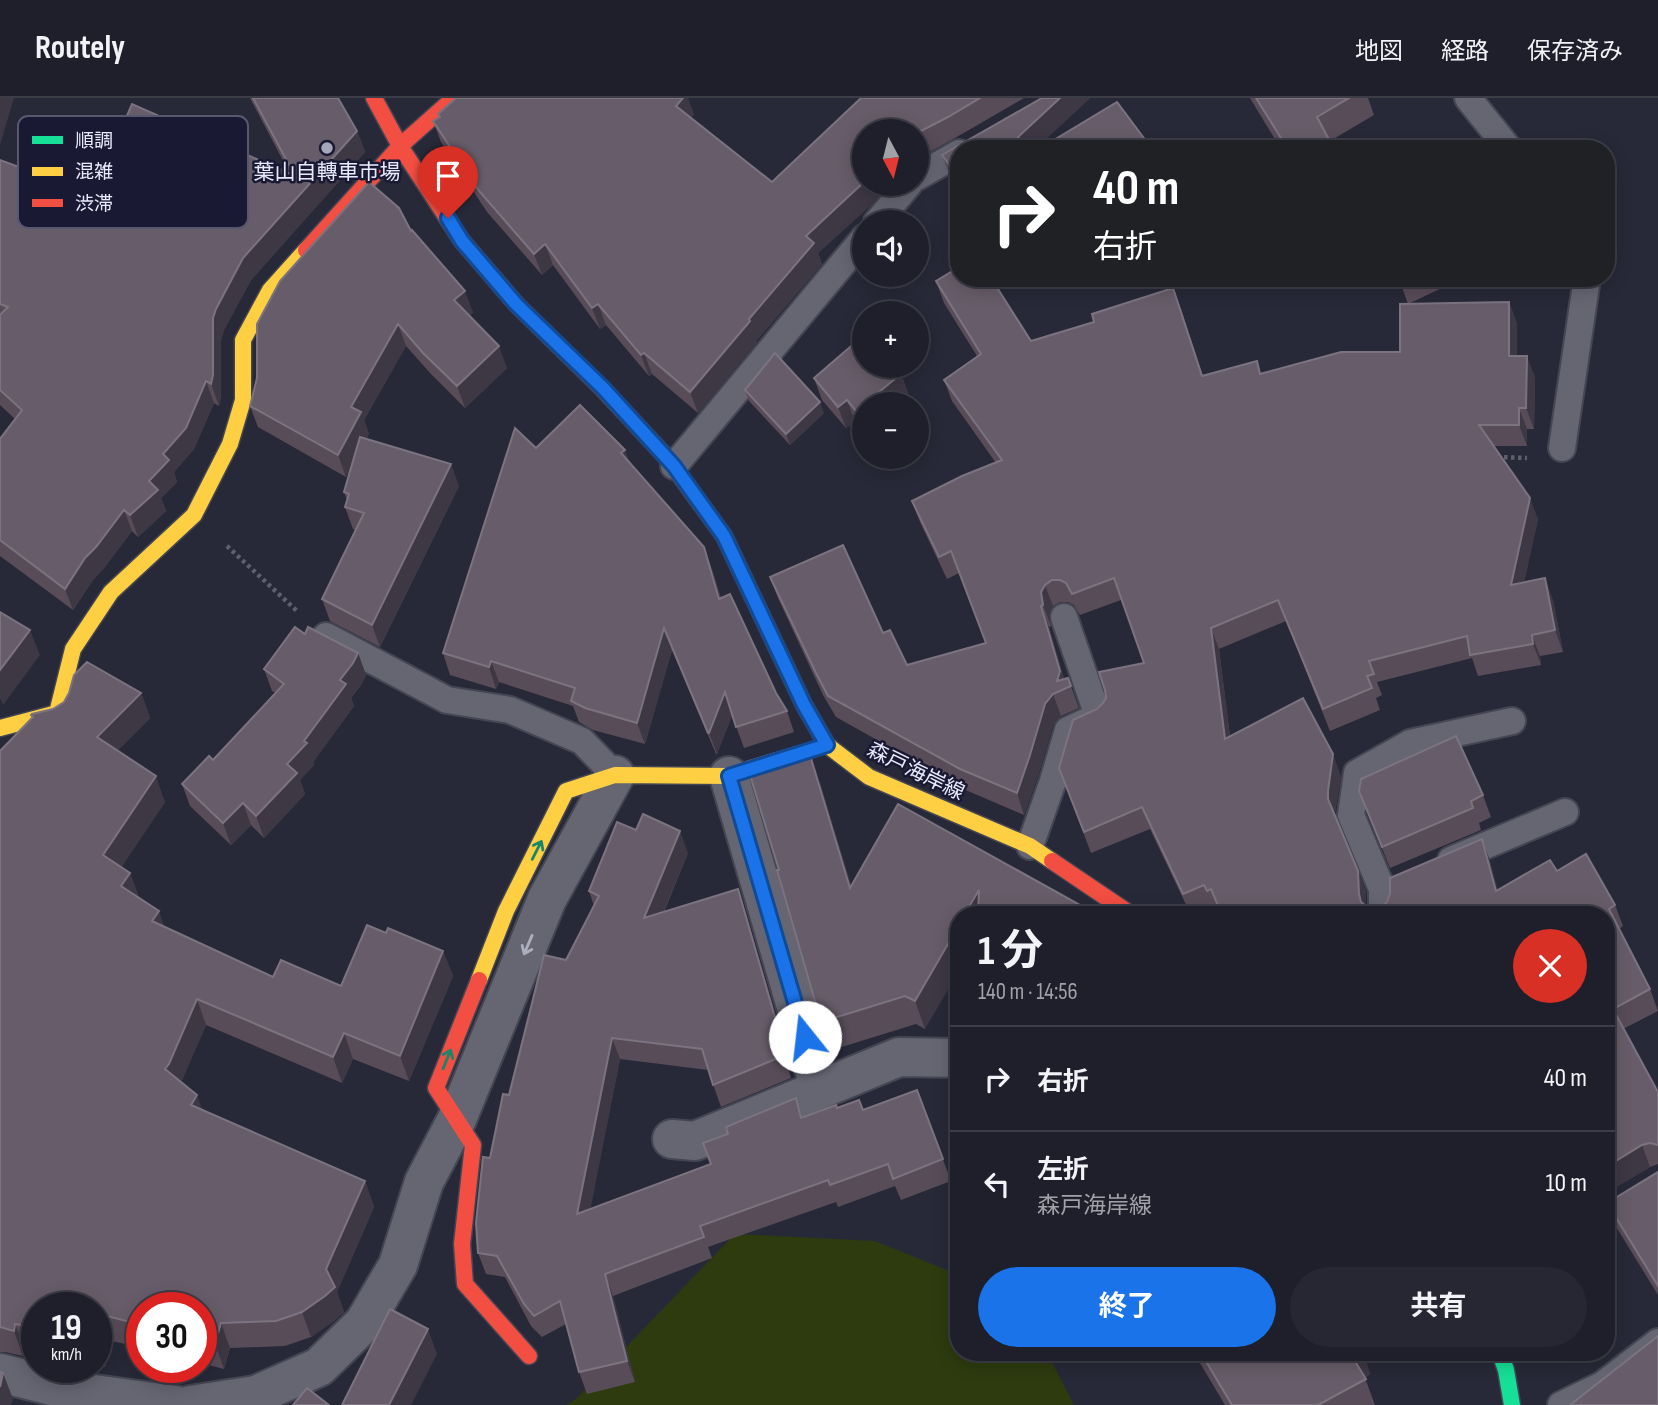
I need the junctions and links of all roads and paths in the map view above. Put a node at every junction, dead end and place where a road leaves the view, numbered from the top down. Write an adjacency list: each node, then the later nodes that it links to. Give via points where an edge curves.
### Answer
1 (374, 98): 5 (street, 森戸海岸線)
2 (454, 98): 5 (street)
3 (1468, 98): 4 (lane)
4 (1503, 140)
5 (400, 146): 14 (street, 森戸海岸線, via 462,241 516,304 603,388); 15 (street, via 270,290 243,340 243,400 230,444)
6 (950, 158): 7 (lane)
7 (929, 170)
8 (899, 196): 9 (lane)
9 (887, 210)
10 (852, 251): 14 (lane)
11 (1586, 287): 12 (lane)
12 (1562, 447): 13 (path, via 1549,458)
13 (1494, 457)
14 (674, 466): 20 (street, 森戸海岸線, via 724,536)
15 (194, 515): 17 (path); 19 (street, via 111,592 73,649 57,713)
16 (1064, 617): 24 (lane, via 1098,716 1068,730)
17 (324, 635): 21 (lane, via 447,700 510,709 582,741)
18 (1512, 721): 27 (lane, via 1410,743 1357,773 1351,815)
19 (0, 727)
20 (827, 745): 22 (street); 24 (street, 森戸海岸線, via 869,777)
21 (615, 775): 22 (street); 32 (street, via 547,899)
22 (729, 776): 31 (street)
23 (1565, 811): 25 (lane)
24 (1030, 846): 28 (street, 森戸海岸線)
25 (1430, 868)
26 (1406, 878): 27 (lane)
27 (1382, 889): 29 (lane)
28 (1119, 906)
29 (1382, 906)
30 (950, 1058): 31 (street, via 900,1057)
31 (820, 1089): 33 (street, via 695,1141)
32 (457, 1119): 35 (street, via 473,1145 462,1244 465,1284); 40 (street, via 424,1182 398,1265 364,1323 319,1367 256,1395)
33 (672, 1139)
34 (1658, 1342): 42 (lane, via 1602,1385)
35 (529, 1356)
36 (1503, 1361): 41 (street)
37 (0, 1373): 38 (street)
38 (71, 1398): 39 (street)
39 (175, 1405)
40 (190, 1405)
41 (1512, 1405)
42 (1561, 1405)

